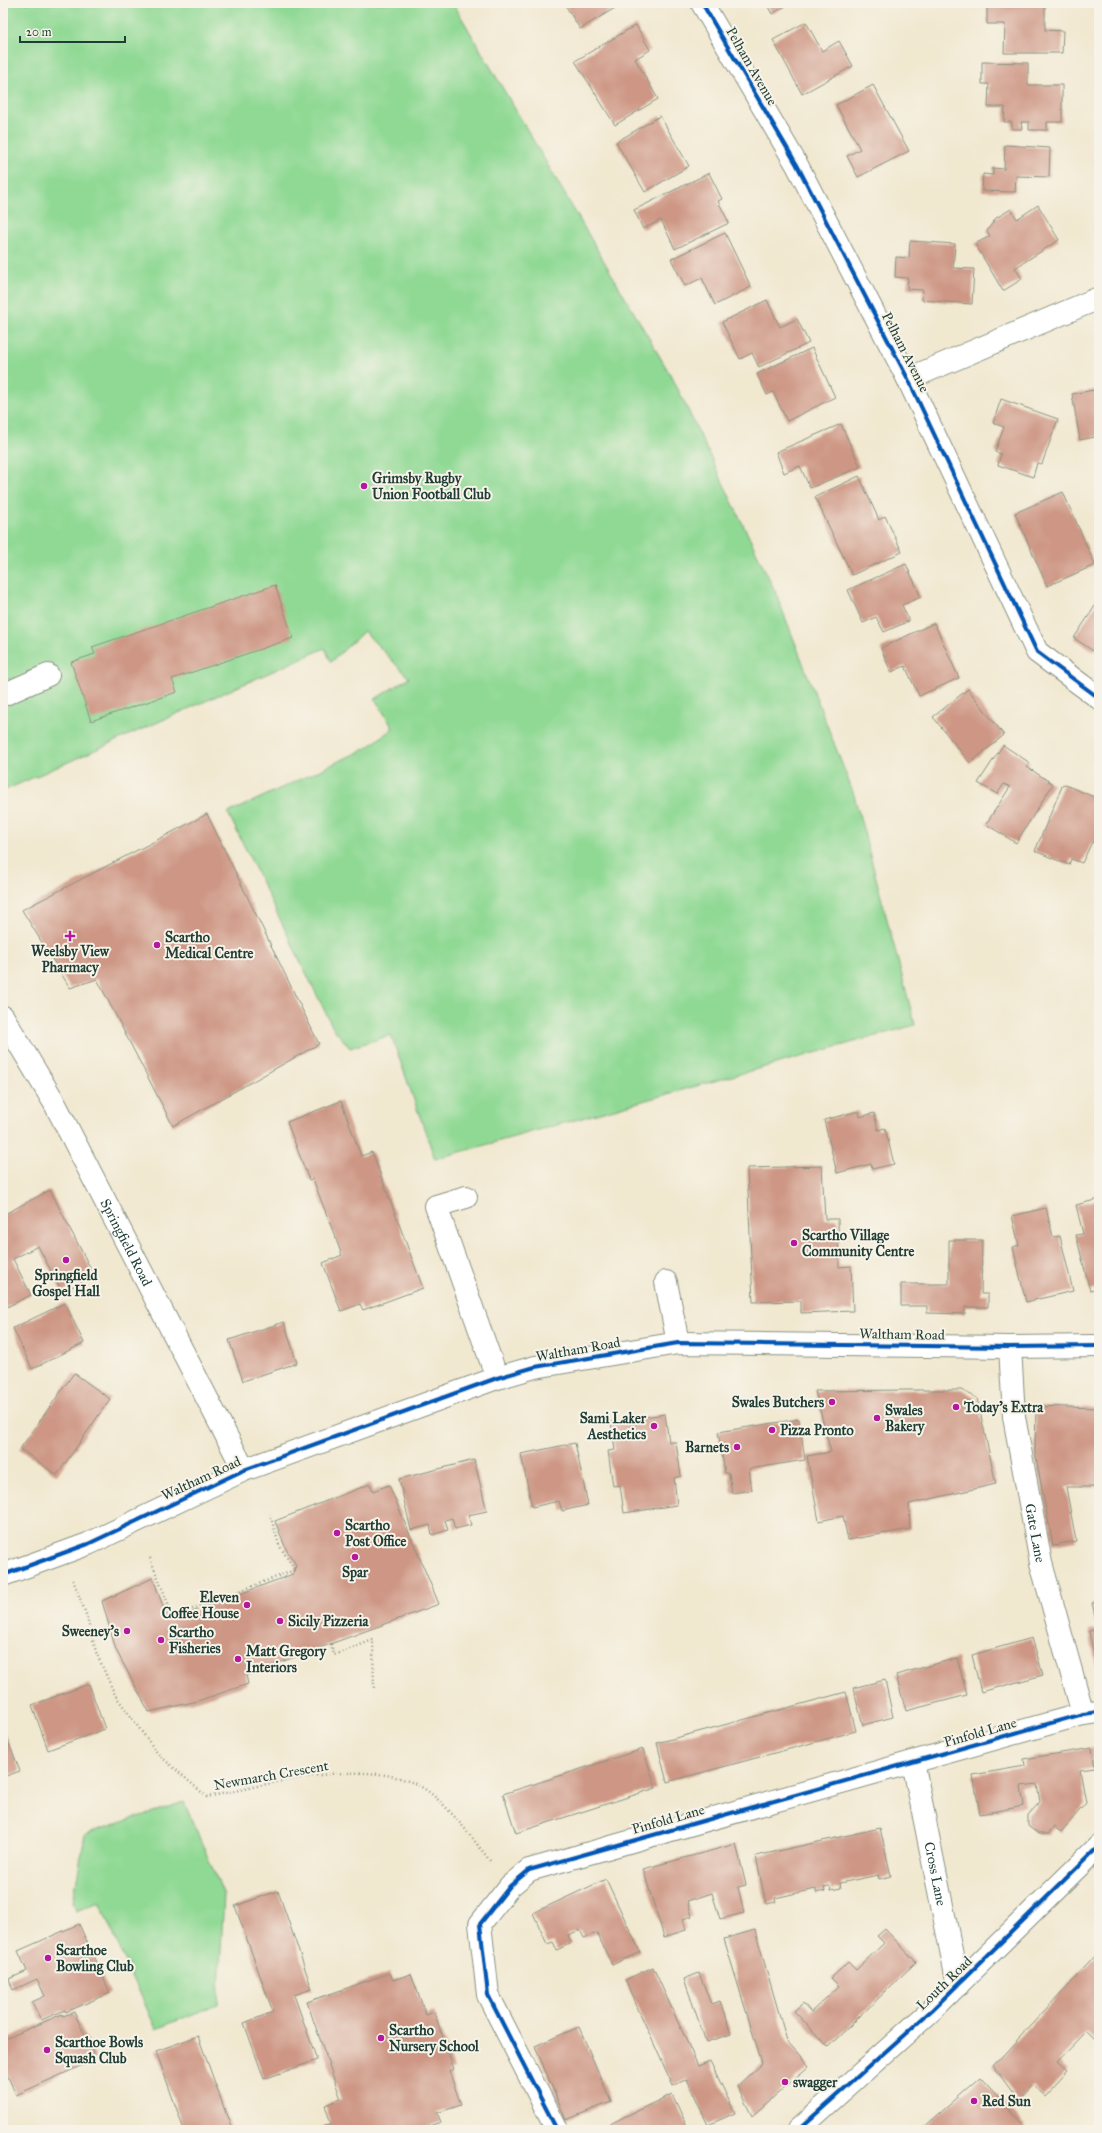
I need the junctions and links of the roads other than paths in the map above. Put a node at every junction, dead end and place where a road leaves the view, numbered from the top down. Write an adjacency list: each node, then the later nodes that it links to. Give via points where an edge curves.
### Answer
1 (702, 3): 3 (street, Pelham Avenue, via 797,165)
2 (1099, 298): 3 (street)
3 (908, 379): 6 (street, Pelham Avenue, via 1037,652)
4 (48, 675): 5 (street)
5 (3, 695)
6 (1099, 698)
7 (3, 1017): 14 (street, Springfield Road, via 54,1102)
8 (466, 1197): 13 (street, via 436,1206)
9 (666, 1282): 10 (street)
10 (678, 1342): 12 (street, Waltham Road); 13 (street, Waltham Road, via 535,1368)
11 (1099, 1346): 12 (street, Waltham Road)
12 (1010, 1347): 16 (street, Gate Lane, via 1014,1417 1041,1563)
13 (497, 1378): 14 (street, Waltham Road)
14 (244, 1470): 15 (street, Waltham Road, via 88,1544)
15 (3, 1575)
16 (1091, 1713): 17 (street, Pinfold Lane)
17 (913, 1762): 19 (street, Cross Lane); 20 (street, Pinfold Lane, via 529,1870 510,1886 480,1924 488,1995)
18 (1099, 1846): 19 (street, Louth Road)
19 (958, 1985): 21 (street, Louth Road)
20 (557, 2130)
21 (798, 2130)

